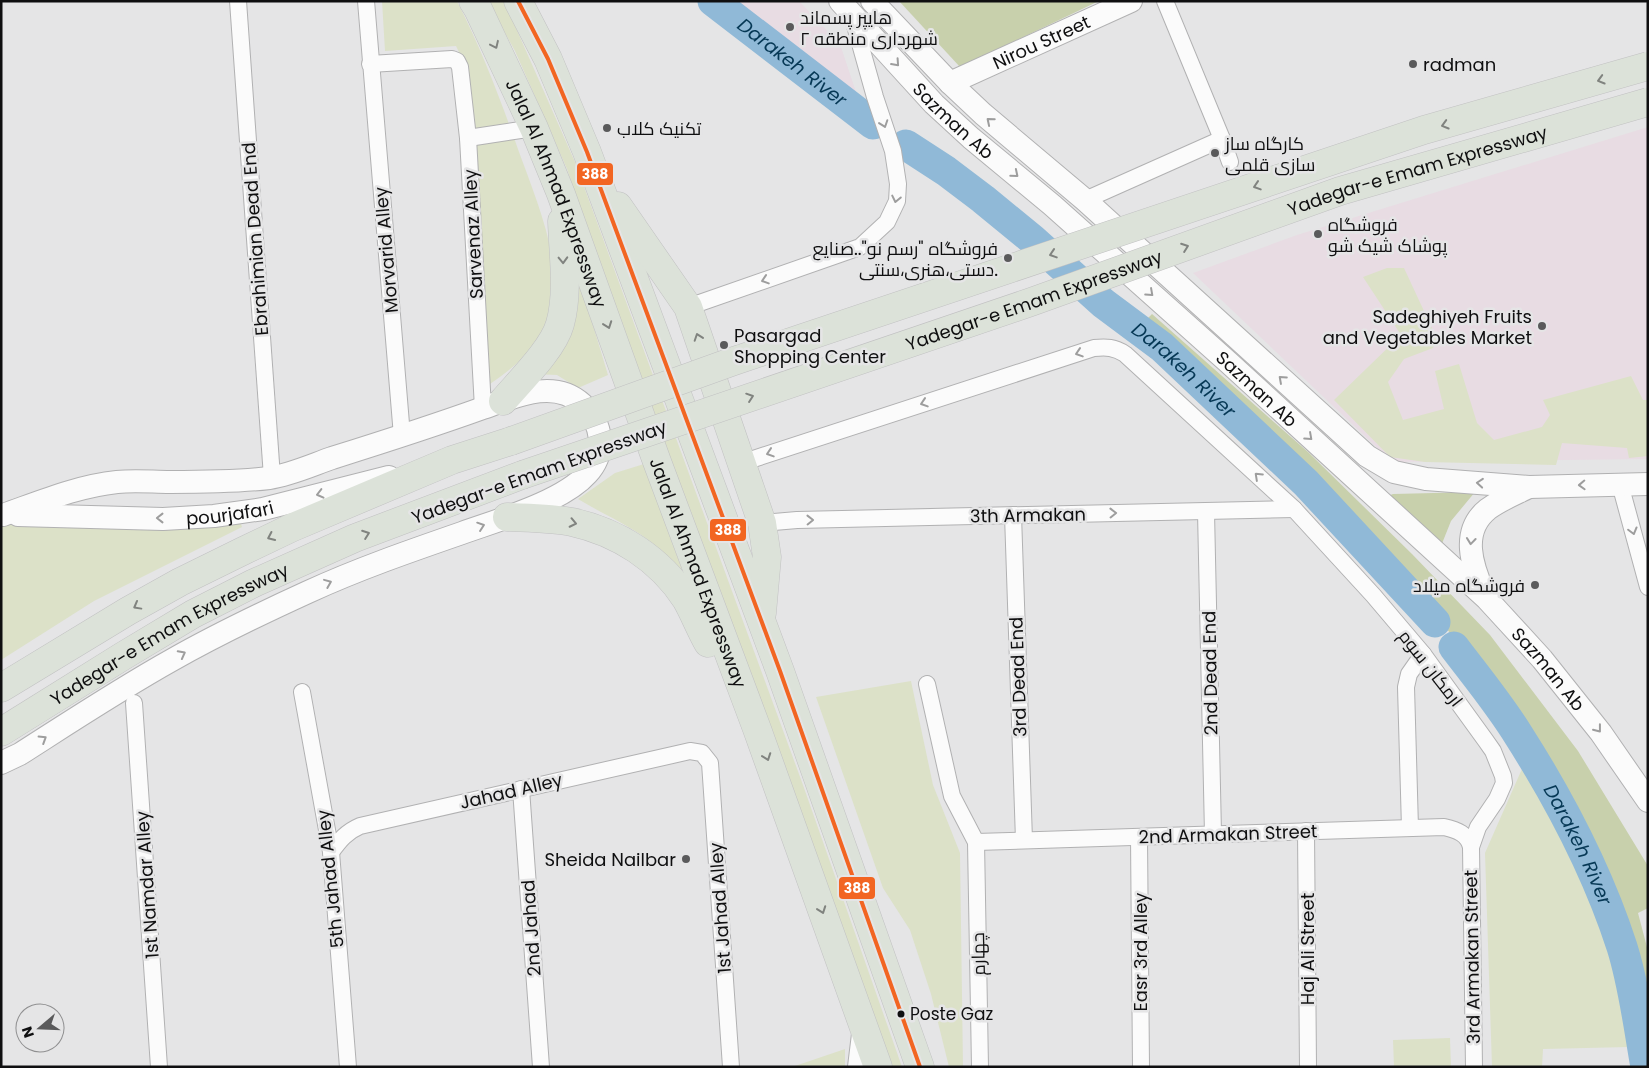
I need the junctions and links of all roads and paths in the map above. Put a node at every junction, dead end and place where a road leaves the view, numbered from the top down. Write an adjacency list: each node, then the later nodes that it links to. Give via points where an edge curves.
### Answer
1 (238, 1): 29 (street, Ebrahimian Dead End)
2 (366, 1): 9 (street, Morvarid Alley)
3 (473, 1): 13 (highway, Jalal Al Ahmad Expressway, one-way to 13)
4 (518, 1): 17 (highway, via 548,59)
5 (872, 1): 11 (main road, Sazman Ab)
6 (1131, 1): 11 (main road, Nirou Street)
7 (1165, 1): 15 (street)
8 (845, 7): 20 (main road, Sazman Ab, one-way to 20, via 934,104); 21 (street, one-way to 21, via 894,151 897,201 887,222 860,247)
9 (370, 64): 14 (street, Sarvenaz Alley, via 457,61); 26 (street, Morvarid Alley)
10 (1648, 66): 27 (highway, Yadegar-e Emam Expressway, one-way to 27, bridge, via 1424,130 734,361)
11 (950, 83): 19 (main road, Sazman Ab, one-way to 11)
12 (1648, 102): 48 (highway, Yadegar-e Emam Expressway, one-way to 12, bridge, via 193,614 355,538 522,475 1031,302 1340,191)
13 (534, 128): 14 (street); 18 (highway, Jalal Al Ahmad Expressway)
14 (468, 138): 25 (street, Sarvenaz Alley)
15 (1222, 139): 16 (street); 19 (street)
16 (1230, 162)
17 (594, 171): 21 (highway); 41 (highway)
18 (561, 194): 25 (highway, one-way to 25, via 564,296 560,325 536,363); 47 (highway, Jalal Al Ahmad Expressway, one-way to 47)
19 (1080, 195): 20 (main road); 22 (main road, Sazman Ab)
20 (1052, 205): 23 (main road, Sazman Ab, one-way to 23)
21 (688, 307): 28 (highway, one-way to 21)
22 (1254, 353): 23 (main road); 24 (main road); 32 (main road, Sazman Ab, one-way to 22, via 1394,472 1367,456)
23 (1228, 362): 24 (main road, Sazman Ab)
24 (1246, 378): 40 (main road, Sazman Ab, one-way to 40)
25 (493, 404): 26 (main road); 37 (main road, via 540,390 562,392 579,401 594,416 601,439 596,461 588,474 550,499)
26 (402, 436): 29 (main road)
27 (452, 460): 35 (main road, pourjafari, one-way to 35, via 263,509 214,516 163,519); 44 (highway, Yadegar-e Emam Expressway, one-way to 44, via 291,528 180,582)
28 (741, 463): 33 (street, ارمکان سوم, one-way to 28, via 1125,354 1107,346); 38 (highway)
29 (272, 478): 35 (main road, via 202,482 120,481 65,493)
30 (1620, 484): 31 (main road, Sazman Ab); 32 (main road, Sazman Ab, one-way to 32); 39 (street, one-way to 39)
31 (1648, 484)
32 (1529, 487): 40 (main road, one-way to 40, via 1489,508 1478,518 1473,530 1471,556)
33 (1294, 509): 34 (street, 3th Armakan); 42 (street, ارمکان سوم)
34 (1206, 512): 36 (street, 3th Armakan, one-way to 34); 55 (street, 2nd Dead End)
35 (2, 515)
36 (1013, 515): 38 (street, 3th Armakan, one-way to 36); 57 (street, 3rd Dead End)
37 (507, 518): 47 (highway, one-way to 47, via 554,519 591,527 652,559 685,599); 50 (main road, one-way to 37, via 172,660 232,628 364,568)
38 (762, 523): 41 (highway, via 767,558)
39 (1648, 587)
40 (1486, 599): 52 (main road, Sazman Ab, one-way to 52, via 1542,659 1601,733)
41 (761, 620): 68 (highway)
42 (1423, 654): 53 (street, via 1406,687); 59 (street, ارمکان سوم, via 1489,746 1503,776 1502,789 1478,827)
43 (927, 684): 58 (street, via 952,796)
44 (1, 688)
45 (302, 692): 60 (street, 5th Jahad Alley)
46 (134, 703): 62 (street, 1st Namdar Alley)
47 (757, 729): 61 (highway, Jalal Al Ahmad Expressway, one-way to 61)
48 (1, 732)
49 (702, 753): 51 (street, Jahad Alley, via 690,751); 65 (street, 1st Jahad Alley, via 710,763)
50 (1, 763)
51 (521, 789): 60 (street, Jahad Alley, via 360,826 343,836); 64 (street, 2nd Jahad)
52 (1648, 801)
53 (1410, 828): 54 (street, 2nd Armakan Street); 59 (street, 2nd Armakan Street, via 1452,829 1464,834)
54 (1306, 832): 55 (street, 2nd Armakan Street); 71 (street, Haj Ali Street)
55 (1213, 834): 56 (street, 2nd Armakan Street)
56 (1140, 836): 57 (street, 2nd Armakan Street); 70 (street, Easr 3rd Alley)
57 (1024, 840): 58 (street, 2nd Armakan Street)
58 (976, 842): 69 (street, چهارم)
59 (1471, 847): 72 (street, 3rd Armakan Street)
60 (330, 852): 63 (street, 5th Jahad Alley)
61 (864, 1025): 66 (main road); 67 (highway, Jalal Al Ahmad Expressway)
62 (159, 1067)
63 (348, 1067)
64 (541, 1067)
65 (732, 1067)
66 (859, 1067)
67 (878, 1067)
68 (920, 1067)
69 (980, 1067)
70 (1141, 1067)
71 (1308, 1067)
72 (1474, 1067)

